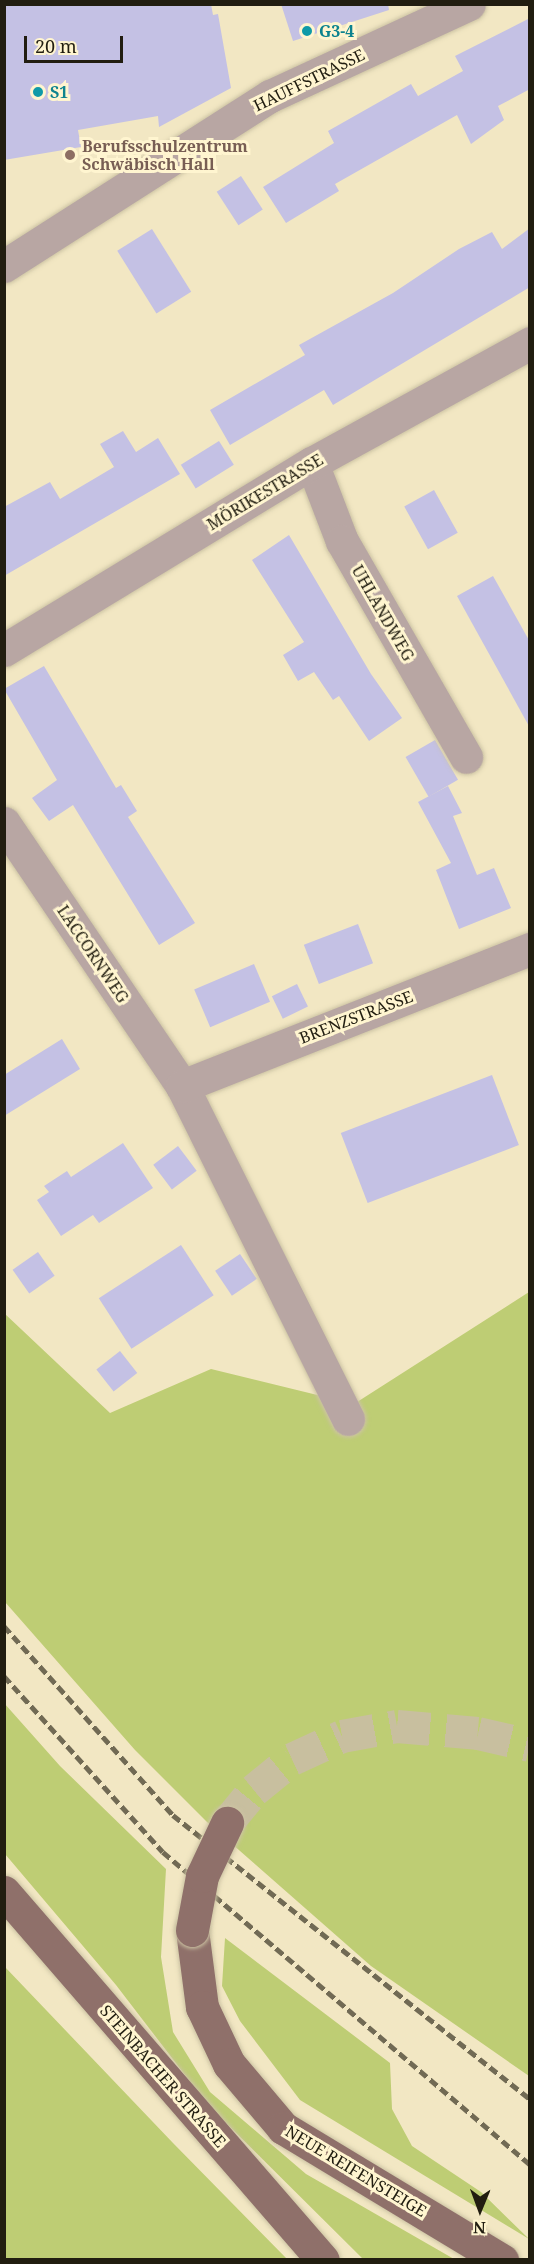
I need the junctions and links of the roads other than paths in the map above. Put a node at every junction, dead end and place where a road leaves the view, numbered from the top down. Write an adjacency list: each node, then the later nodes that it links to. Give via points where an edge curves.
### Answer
1 (469, 4): 2 (street, HAUFFSTRASSE, via 270,96)
2 (4, 266)
3 (530, 343): 4 (street, MÖRIKESTRASSE)
4 (312, 463): 5 (street, MÖRIKESTRASSE); 6 (street, UHLANDWEG, via 342,541)
5 (4, 650)
6 (466, 757)
7 (4, 823): 9 (street, LACCORNWEG)
8 (530, 949): 9 (street, BRENZSTRASSE)
9 (182, 1086): 10 (street, LACCORNWEG)
10 (348, 1419)
11 (227, 1823): 14 (main road, NEUE REIFENSTEIGE, bridge, via 202,1876 192,1930 202,2007 229,2064 283,2128)
12 (4, 1892): 13 (main road, STEINBACHER STRASSE)
13 (323, 2259)
14 (502, 2259)

